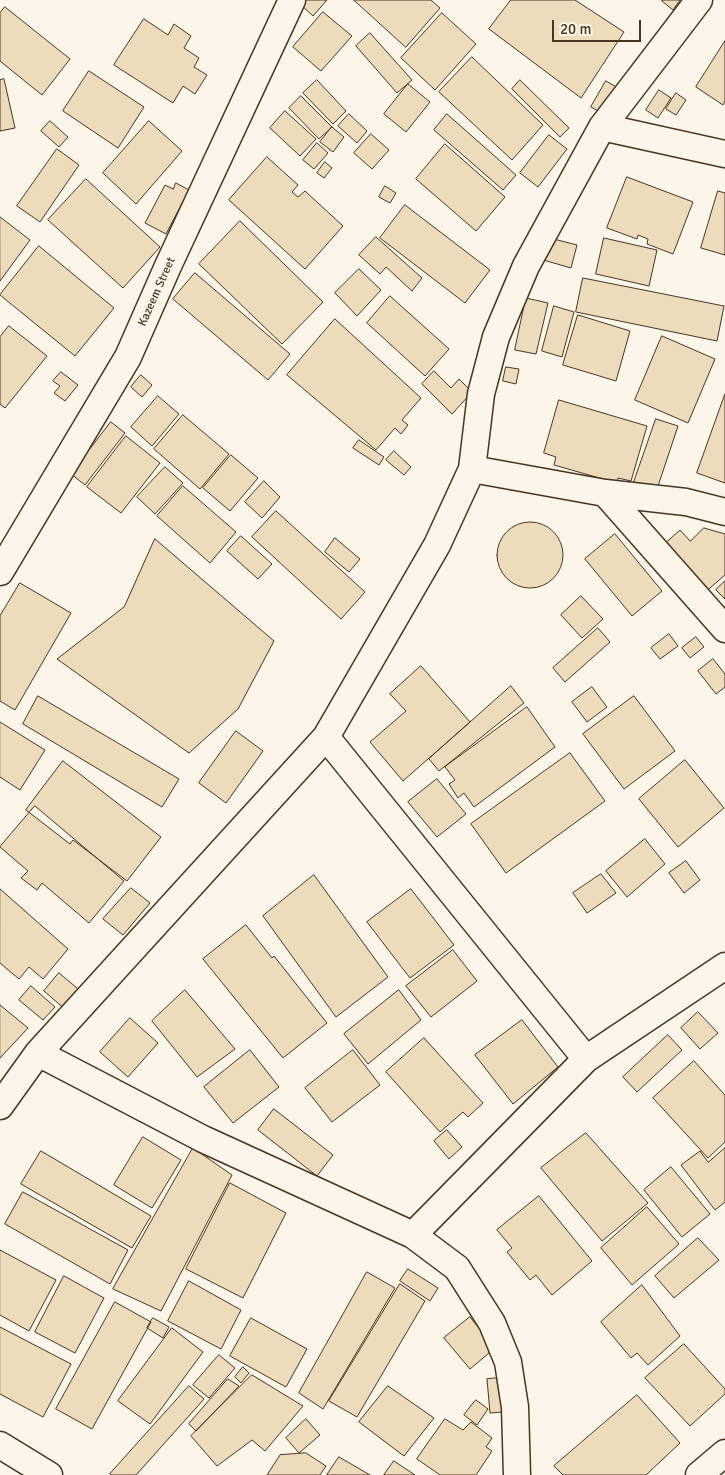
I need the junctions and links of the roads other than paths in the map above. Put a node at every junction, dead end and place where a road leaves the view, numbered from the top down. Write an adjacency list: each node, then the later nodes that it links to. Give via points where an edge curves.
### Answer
1 (292, 0): 8 (street, Kazeem Street, via 128,357)
2 (699, 0): 3 (street)
3 (602, 127): 4 (street); 5 (street, via 526,266 496,337 481,394)
4 (725, 154)
5 (472, 469): 6 (street); 10 (street, via 437,545)
6 (605, 493): 7 (street, via 686,502); 9 (street)
7 (725, 512)
8 (0, 572)
9 (725, 629)
10 (326, 737): 12 (street); 13 (street)
11 (725, 966): 13 (street)
12 (38, 1053): 14 (street); 15 (street, via 202,1138)
13 (586, 1059): 15 (street)
14 (0, 1106)
15 (413, 1234): 19 (street, via 458,1268 492,1323 508,1362 515,1407)
16 (0, 1445): 18 (street)
17 (725, 1453): 20 (street)
18 (49, 1475)
19 (517, 1475)
20 (699, 1475)

